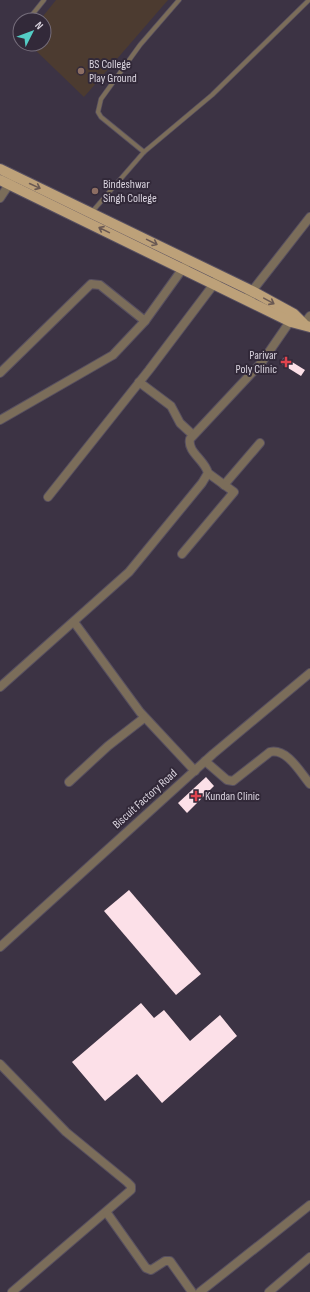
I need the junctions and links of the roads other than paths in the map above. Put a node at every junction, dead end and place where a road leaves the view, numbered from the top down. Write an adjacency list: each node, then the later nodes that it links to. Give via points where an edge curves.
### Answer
1 (44, 0): 4 (lane)
2 (179, 0): 5 (lane, via 100,99 98,112 101,117)
3 (309, 0): 5 (lane, via 212,95)
4 (34, 12)
5 (144, 152): 9 (lane)
6 (0, 169): 7 (main road)
7 (8, 180): 8 (street); 9 (main road)
8 (0, 198)
9 (88, 217): 11 (main road)
10 (310, 217): 13 (street)
11 (186, 264): 12 (main road); 16 (street)
12 (217, 280): 13 (main road); 19 (street)
13 (249, 295): 15 (main road)
14 (310, 316): 17 (street)
15 (292, 318): 17 (main road); 21 (street, via 258,367)
16 (145, 321): 18 (street, via 100,285 91,284); 20 (street, via 119,350 106,360)
17 (307, 326)
18 (0, 373)
19 (139, 382): 21 (street, via 171,406 180,423); 25 (street)
20 (0, 420)
21 (192, 435): 23 (street, via 190,446)
22 (260, 443): 24 (street)
23 (208, 473): 24 (street); 27 (street, via 129,572)
24 (224, 485): 26 (street, via 234,492)
25 (48, 497)
26 (182, 554)
27 (74, 622): 29 (street); 30 (street)
28 (310, 673): 31 (street, Biscuit Factory Road)
29 (0, 687)
30 (144, 718): 32 (street); 33 (street, via 108,746)
31 (205, 761): 32 (street, Biscuit Factory Road); 34 (street, via 226,780 233,781 270,752 276,751 283,753)
32 (195, 771): 35 (street, Biscuit Factory Road)
33 (69, 782)
34 (310, 784)
35 (0, 947)
36 (0, 1064): 38 (street, via 66,1132 131,1186 126,1196)
37 (310, 1204): 42 (street)
38 (107, 1212): 40 (street); 41 (street, via 146,1268 151,1270 165,1261 170,1261)
39 (310, 1257): 43 (street)
40 (15, 1291)
41 (192, 1292)
42 (200, 1292)
43 (269, 1292)

